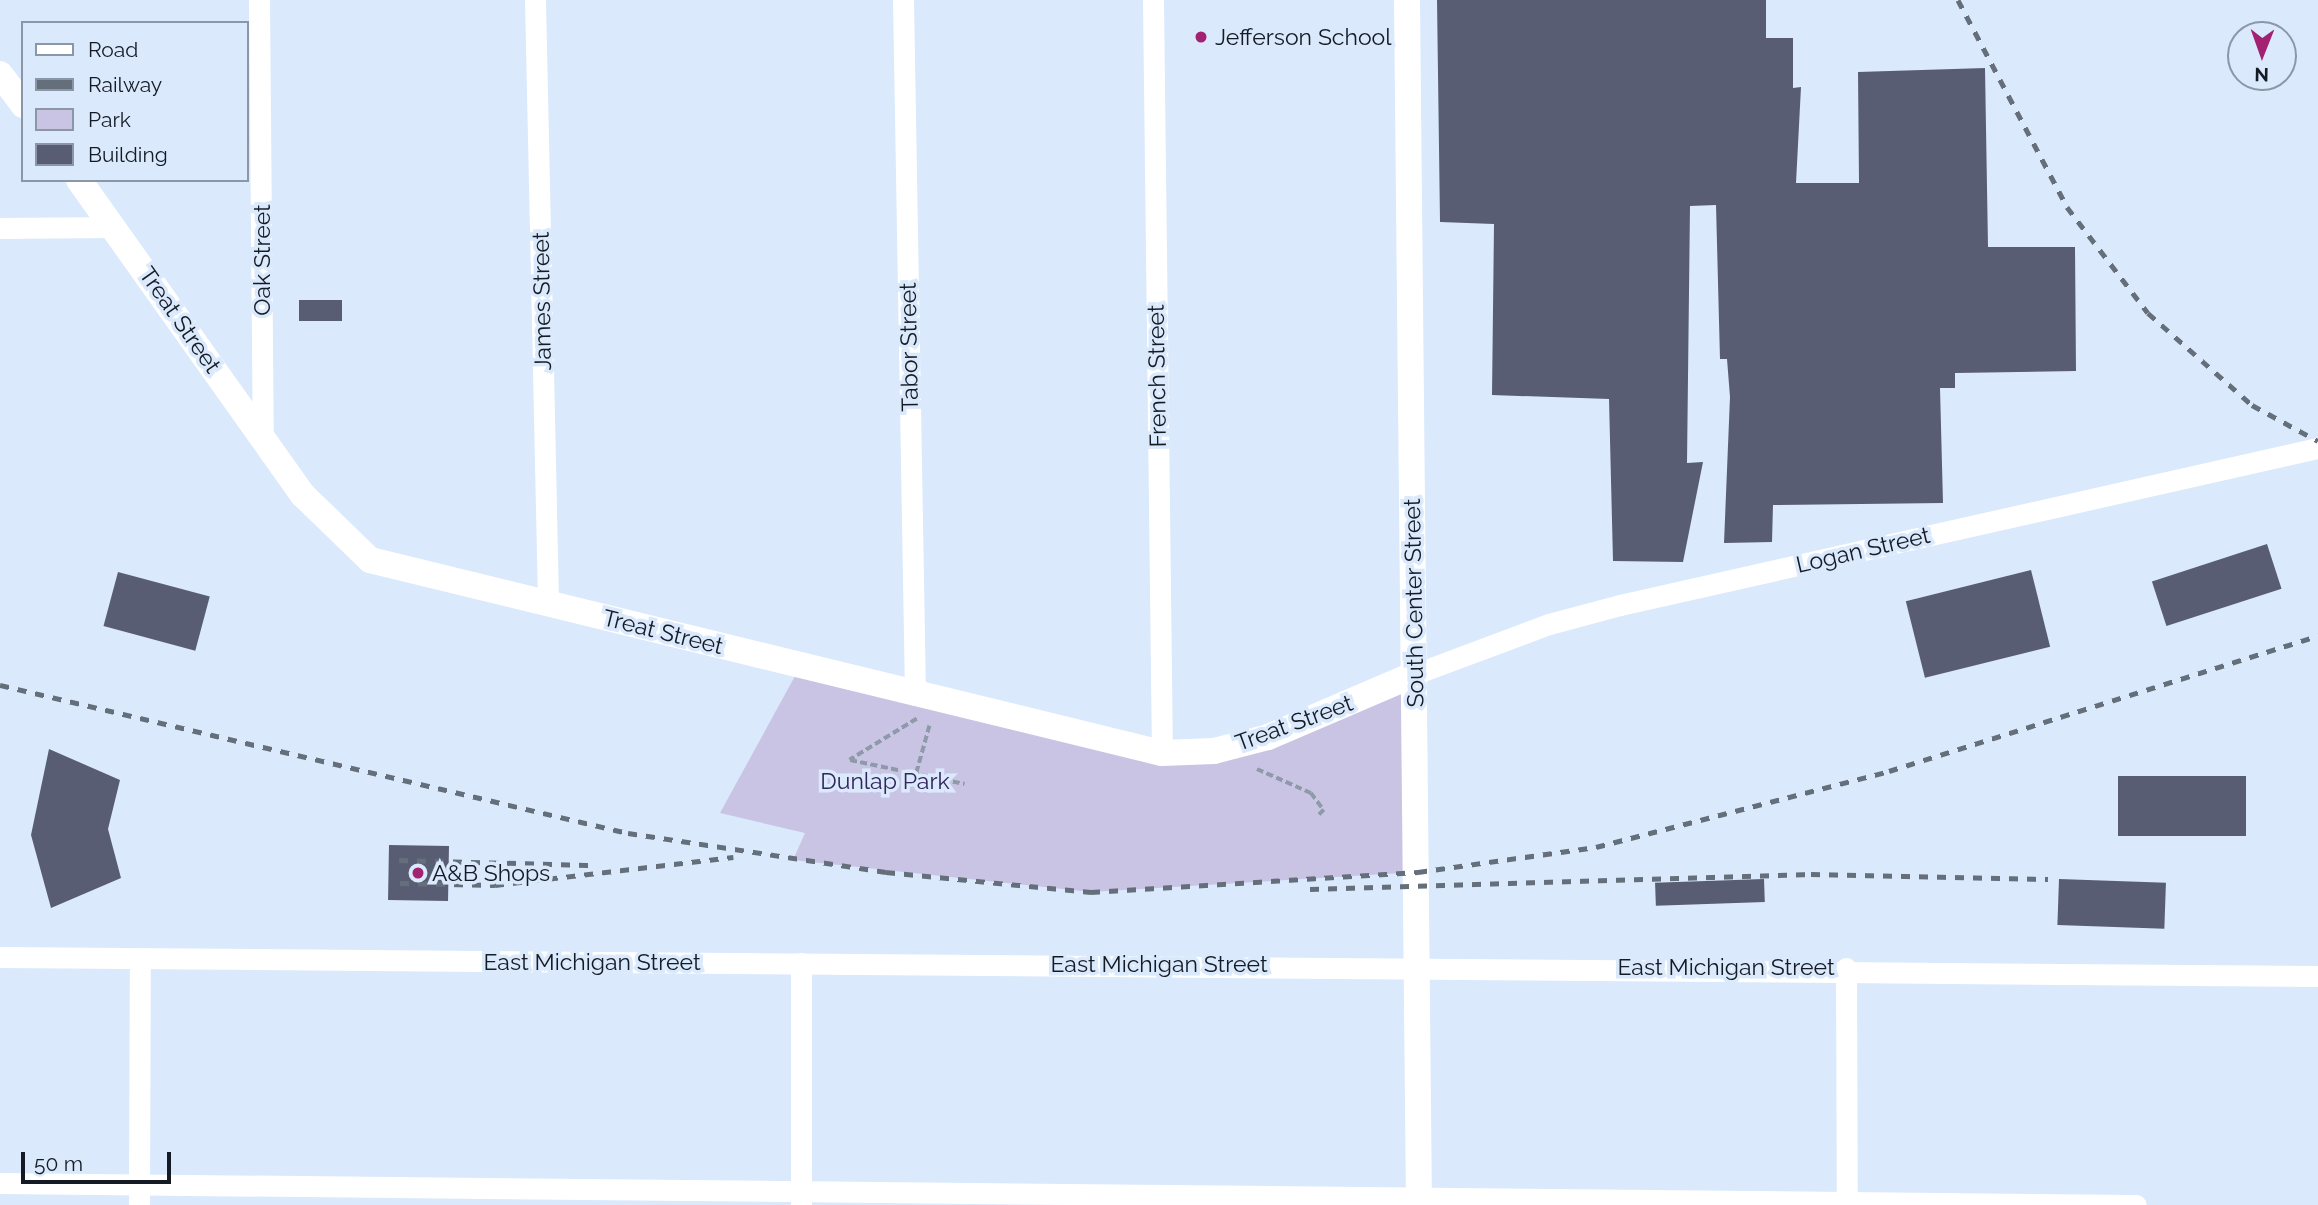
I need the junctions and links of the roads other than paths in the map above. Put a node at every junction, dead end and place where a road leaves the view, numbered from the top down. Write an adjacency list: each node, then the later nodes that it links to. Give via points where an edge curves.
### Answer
1 (260, 0): 11 (street, Oak Street)
2 (535, 0): 13 (street, James Street)
3 (903, 0): 15 (street, Tabor Street)
4 (1153, 0): 16 (street, French Street)
5 (1407, 0): 14 (street, South Center Street)
6 (0, 74): 7 (street)
7 (21, 101)
8 (80, 182): 10 (street, Treat Street)
9 (0, 228): 10 (street)
10 (114, 228): 11 (street, Treat Street)
11 (263, 437): 13 (street, Treat Street, via 323,520 370,560)
12 (2318, 448): 14 (street, Logan Street, via 1620,605 1549,624)
13 (548, 603): 15 (street, Treat Street)
14 (1415, 674): 16 (street, Treat Street, via 1268,737 1214,751); 20 (street, South Center Street)
15 (916, 707): 16 (street, Treat Street)
16 (1162, 752)
17 (0, 957): 18 (street, East Michigan Street)
18 (140, 959): 19 (street, East Michigan Street); 24 (street)
19 (801, 963): 20 (street, East Michigan Street); 25 (street)
20 (1419, 964): 21 (street, East Michigan Street); 26 (street, South Center Street)
21 (1846, 968): 22 (street, East Michigan Street); 27 (street)
22 (2318, 976)
23 (0, 1183): 24 (street)
24 (139, 1183): 25 (street); 28 (street)
25 (801, 1198): 26 (street)
26 (1419, 1201): 27 (street)
27 (1847, 1203): 29 (street)
28 (139, 1205)
29 (2136, 1205)

